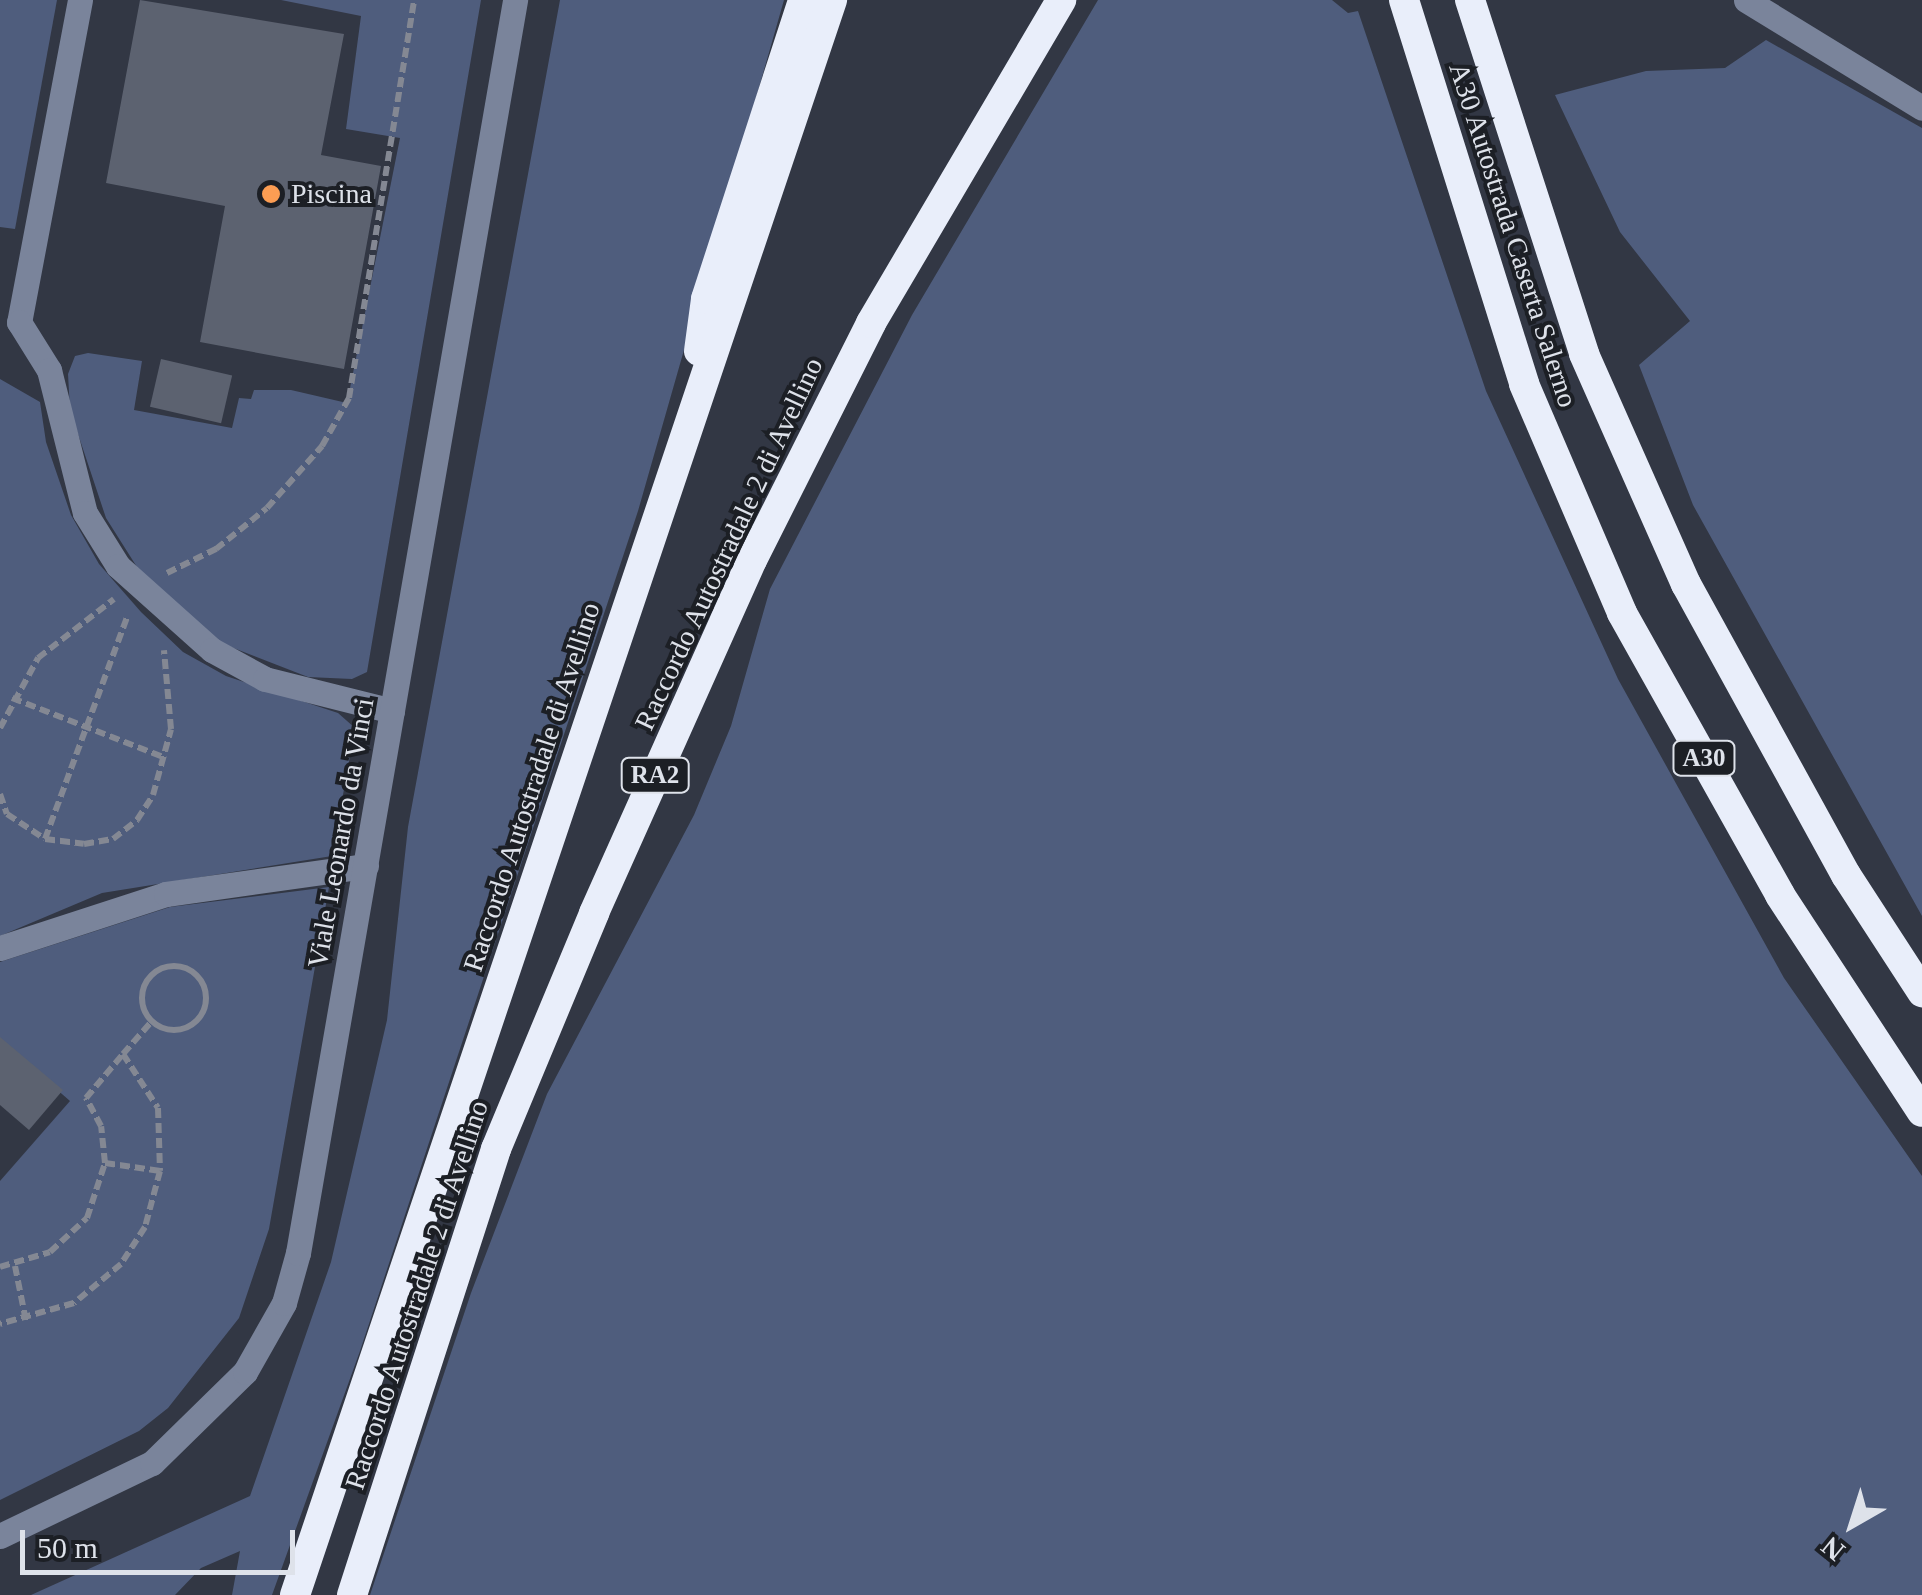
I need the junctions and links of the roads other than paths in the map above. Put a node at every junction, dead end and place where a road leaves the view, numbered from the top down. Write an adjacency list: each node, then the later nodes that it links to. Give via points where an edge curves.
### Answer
1 (80, 0): 11 (street, via 20,322 49,370 85,512 138,588 184,630 265,679)
2 (515, 0): 11 (street, Viale Leonardo da Vinci)
3 (803, 0): 10 (highway, via 706,299)
4 (832, 0): 10 (highway, Raccordo Autostradale di Avellino / RA2)
5 (1061, 0): 18 (highway, Raccordo Autostradale 2 di Avellino / RA2, via 870,323 752,560 594,913 496,1149)
6 (1404, 0): 15 (highway, A30 Autostrada Caserta Salerno / A30, via 1524,384 1622,612 1780,895)
7 (1470, 0): 14 (highway, A30 Autostrada Caserta Salerno / A30, via 1584,354 1686,584 1846,874)
8 (1746, 0): 9 (street)
9 (1922, 108)
10 (687, 429): 17 (highway, Raccordo Autostradale di Avellino / RA2)
11 (392, 711): 12 (street, Viale Leonardo da Vinci)
12 (366, 866): 13 (street, via 166,894 92,912); 16 (street, Viale Leonardo da Vinci, via 284,1303 246,1372 152,1463)
13 (0, 948)
14 (1922, 992)
15 (1922, 1112)
16 (0, 1536)
17 (294, 1595)
18 (352, 1595)

